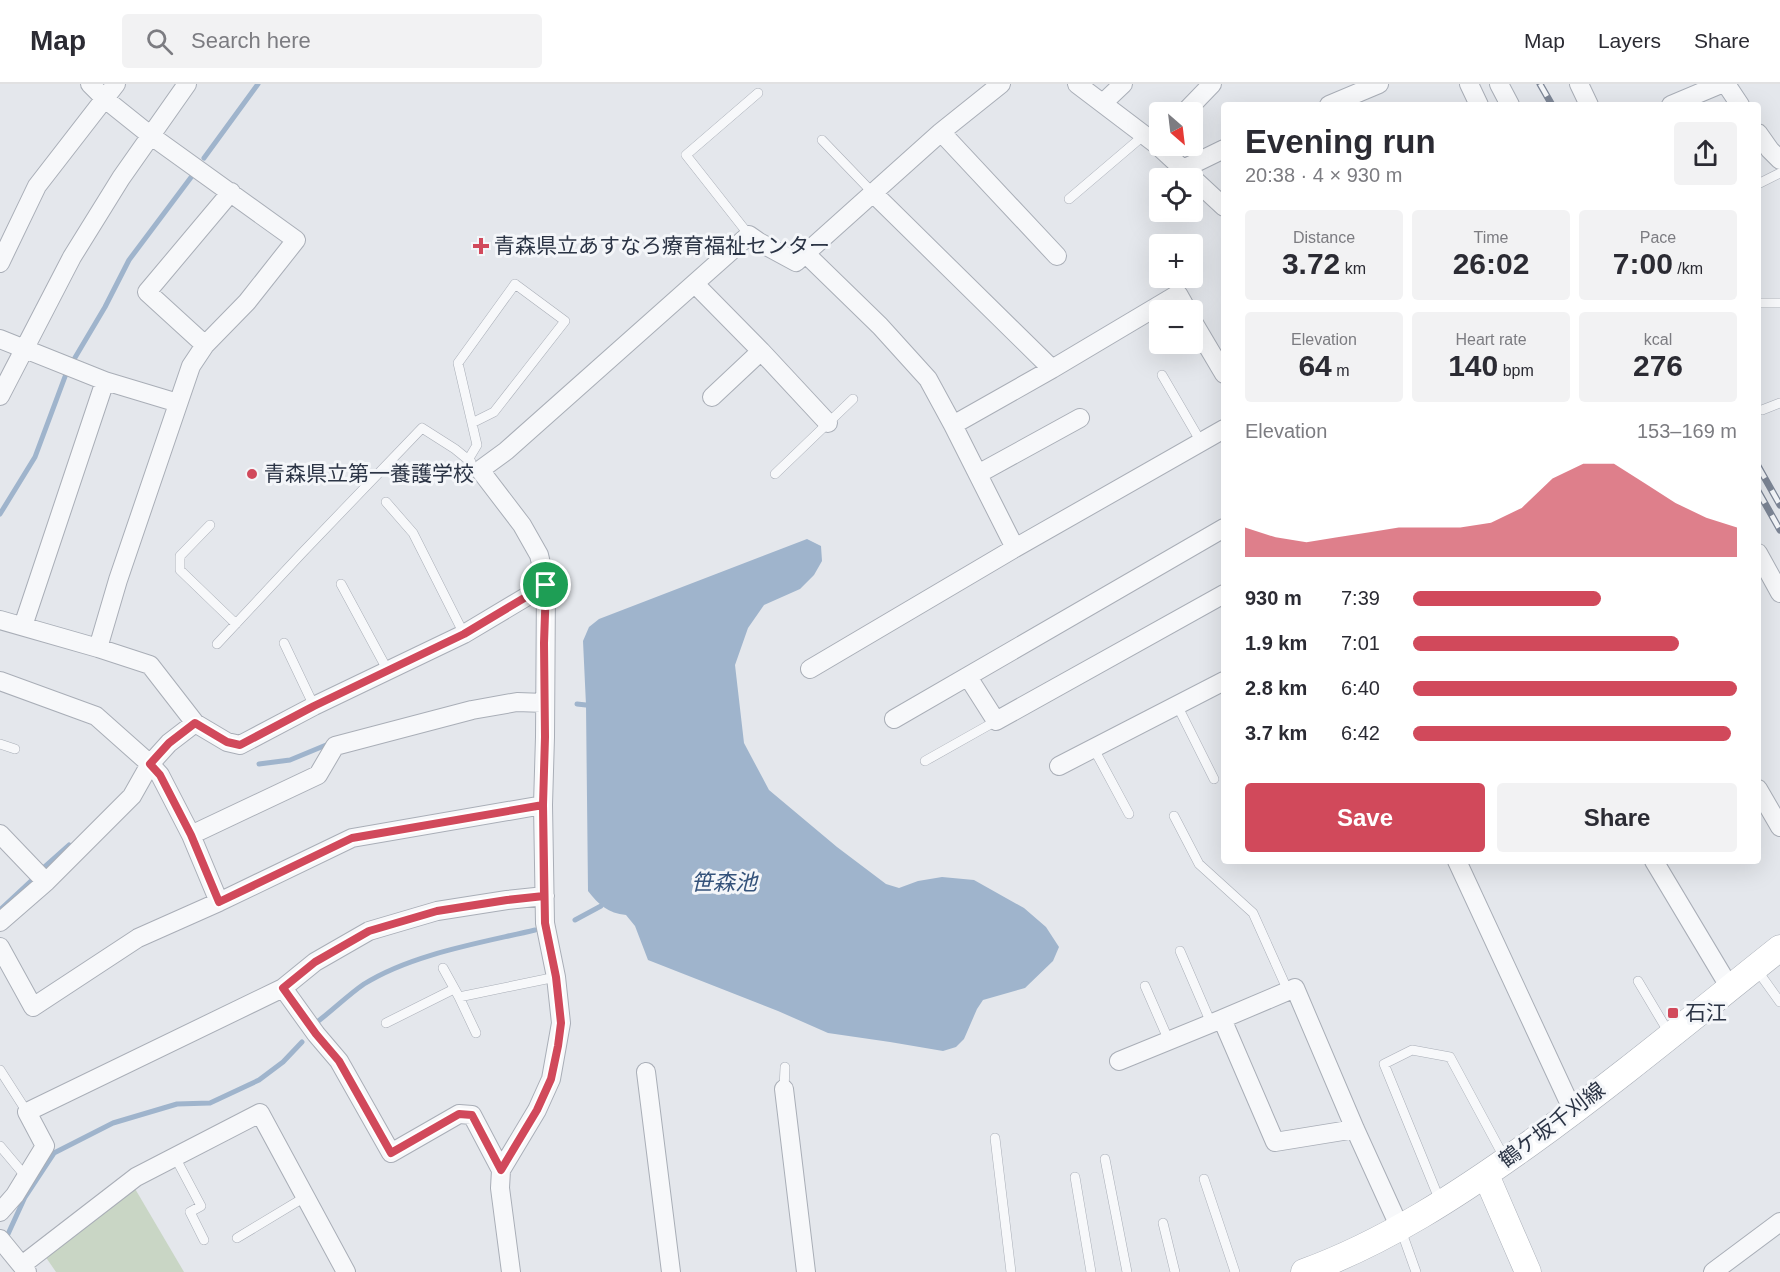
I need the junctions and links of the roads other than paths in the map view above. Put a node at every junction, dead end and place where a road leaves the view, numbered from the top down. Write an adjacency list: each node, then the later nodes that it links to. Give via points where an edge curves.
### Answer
1 (90, 84): 14 (street)
2 (116, 84): 14 (street)
3 (187, 84): 24 (street)
4 (1001, 84): 23 (street)
5 (1077, 84): 22 (street)
6 (1123, 84): 22 (street)
7 (1212, 84): 15 (street)
8 (1379, 84): 16 (street)
9 (1468, 84): 17 (street)
10 (1498, 84): 18 (street)
11 (1579, 84): 19 (street)
12 (1724, 84): 20 (street, via 1690,93); 21 (street)
13 (758, 93): 41 (lane, via 686,155)
14 (105, 99): 24 (street); 44 (street, via 37,186)
15 (1195, 102)
16 (1336, 102)
17 (1477, 102)
18 (1508, 102)
19 (1588, 102)
20 (1676, 102)
21 (1738, 102)
22 (1103, 104): 25 (street)
23 (941, 132): 38 (street); 43 (street)
24 (150, 135): 37 (street); 54 (street, via 72,257)
25 (1149, 137)
26 (1761, 137): 31 (street)
27 (822, 140): 38 (lane)
28 (1149, 143): 39 (lane)
29 (1221, 150): 33 (street)
30 (1170, 156): 32 (street)
31 (1780, 160)
32 (1182, 168)
33 (1185, 168)
34 (1780, 173): 35 (lane)
35 (1761, 182)
36 (1203, 188): 40 (street)
37 (231, 192): 53 (street, via 147,292); 53 (street, via 296,240 247,302)
38 (872, 192): 42 (street); 56 (street)
39 (1069, 199)
40 (1221, 204)
41 (749, 235): 42 (street, via 796,262); 45 (street)
42 (805, 253): 69 (street, via 928,379)
43 (1057, 256)
44 (0, 263)
45 (694, 284): 55 (street); 72 (street, via 506,452)
46 (1168, 300): 47 (street, via 1178,294)
47 (1181, 300)
48 (1761, 303): 49 (lane)
49 (1780, 303)
50 (1149, 311): 56 (street)
51 (0, 339): 54 (street)
52 (1203, 339): 57 (street)
53 (205, 345): 63 (street, via 190,366)
54 (23, 349): 59 (street); 60 (street)
55 (761, 351): 61 (street); 68 (street)
56 (1052, 369): 69 (street)
57 (1221, 369)
58 (1162, 375): 71 (lane)
59 (105, 381): 63 (street); 86 (street)
60 (0, 396)
61 (712, 397)
62 (853, 399): 68 (lane)
63 (178, 403): 90 (street)
64 (1780, 403): 65 (lane)
65 (1762, 411)
66 (1080, 418): 74 (street)
67 (472, 423): 67 (lane, via 494,412 565,321 515,284 458,363); 72 (lane, via 477,444)
68 (828, 423): 73 (lane)
69 (953, 425): 74 (street)
70 (1221, 431): 71 (street)
71 (1201, 442): 78 (street)
72 (474, 465): 81 (street, via 522,525 539,555); 85 (lane, via 422,428)
73 (775, 474)
74 (978, 474): 78 (street)
75 (386, 502): 87 (lane, via 413,532)
76 (210, 525): 85 (lane, via 180,556 180,570)
77 (1221, 530): 93 (street)
78 (1015, 548): 91 (street)
79 (1761, 558): 82 (street)
80 (341, 584): 92 (lane)
81 (546, 585): 87 (street); 96 (street)
82 (1780, 593)
83 (1221, 596): 100 (street)
84 (1, 623): 86 (street)
85 (236, 624): 89 (lane)
86 (23, 626): 90 (street)
87 (464, 634): 92 (street)
88 (284, 643): 98 (lane)
89 (217, 644)
90 (98, 648): 101 (street, via 150,665)
91 (810, 669)
92 (388, 670): 98 (street)
93 (968, 677): 99 (street); 100 (street)
94 (0, 681): 106 (street, via 96,716)
95 (1221, 683): 97 (street)
96 (545, 703): 110 (street); 114 (street, via 517,702 472,710 335,746 318,775)
97 (1177, 705): 104 (street); 108 (lane)
98 (314, 706): 101 (street, via 240,745 227,742)
99 (894, 719)
100 (996, 721): 105 (lane)
101 (195, 723): 106 (street)
102 (0, 744): 103 (lane)
103 (15, 749)
104 (1094, 749): 107 (street); 111 (lane)
105 (925, 761)
106 (150, 764): 114 (street, via 160,775); 118 (street, via 132,796)
107 (1059, 766)
108 (1214, 780)
109 (1761, 794): 113 (street)
110 (543, 805): 119 (street); 120 (street, via 352,838)
111 (1129, 814)
112 (1174, 816): 132 (lane, via 1199,864 1253,913)
113 (1780, 827)
114 (191, 835): 120 (street)
115 (1, 838): 118 (street)
116 (1458, 864): 145 (street)
117 (1656, 864): 131 (street)
118 (46, 882): 121 (street)
119 (544, 896): 127 (street); 130 (street, via 437,911 369,931 315,962)
120 (219, 902): 122 (street, via 138,938 33,1007)
121 (0, 922)
122 (0, 947)
123 (1780, 948): 126 (main road, 鶴ケ坂千刈線)
124 (1180, 951): 135 (lane)
125 (443, 968): 133 (lane)
126 (1755, 968): 131 (main road, 鶴ケ坂千刈線); 134 (lane)
127 (556, 977): 133 (lane); 153 (street, via 561,1023 551,1079)
128 (1638, 981): 138 (lane)
129 (1145, 986): 139 (lane)
130 (283, 988): 146 (street); 153 (street, via 339,1061 391,1153 459,1114 472,1115)
131 (1730, 988): 138 (main road, 鶴ケ坂千刈線)
132 (1288, 991): 135 (street); 147 (street, via 1295,988)
133 (457, 993): 136 (lane); 137 (lane)
134 (1780, 1002)
135 (1217, 1021): 139 (street); 147 (street, via 1275,1142)
136 (386, 1023)
137 (476, 1033)
138 (1670, 1035): 145 (main road, 鶴ケ坂千刈線)
139 (1169, 1041): 140 (street)
140 (1119, 1061)
141 (785, 1067): 144 (lane)
142 (0, 1070): 146 (lane)
143 (646, 1072): 170 (street)
144 (784, 1089): 171 (street)
145 (1573, 1111): 152 (main road, 鶴ケ坂千刈線)
146 (27, 1112): 155 (street, via 45,1146)
147 (1355, 1129): 162 (street)
148 (995, 1138): 172 (lane)
149 (0, 1146): 155 (lane)
150 (175, 1157): 157 (street, via 260,1113); 165 (lane, via 201,1206 190,1212); 166 (street, via 136,1177)
151 (1105, 1159): 174 (lane)
152 (1496, 1167): 158 (main road, 鶴ケ坂千刈線); 158 (lane, via 1450,1057 1412,1050 1384,1064); 178 (main road)
153 (501, 1170): 169 (street)
154 (1075, 1177): 173 (lane)
155 (27, 1178): 159 (street)
156 (1204, 1179): 176 (lane)
157 (305, 1197): 163 (lane); 168 (street)
158 (1441, 1203): 162 (main road, 鶴ケ坂千刈線)
159 (0, 1212)
160 (1780, 1222): 179 (street)
161 (1163, 1223): 175 (lane)
162 (1400, 1227): 167 (main road, 鶴ケ坂千刈線); 177 (lane)
163 (237, 1238)
164 (0, 1239): 166 (street)
165 (204, 1240)
166 (24, 1268)
167 (1312, 1271)
168 (346, 1272)
169 (511, 1272)
170 (671, 1272)
171 (806, 1272)
172 (1011, 1272)
173 (1091, 1272)
174 (1127, 1272)
175 (1175, 1272)
176 (1235, 1272)
177 (1416, 1272)
178 (1528, 1272)
179 (1713, 1272)

